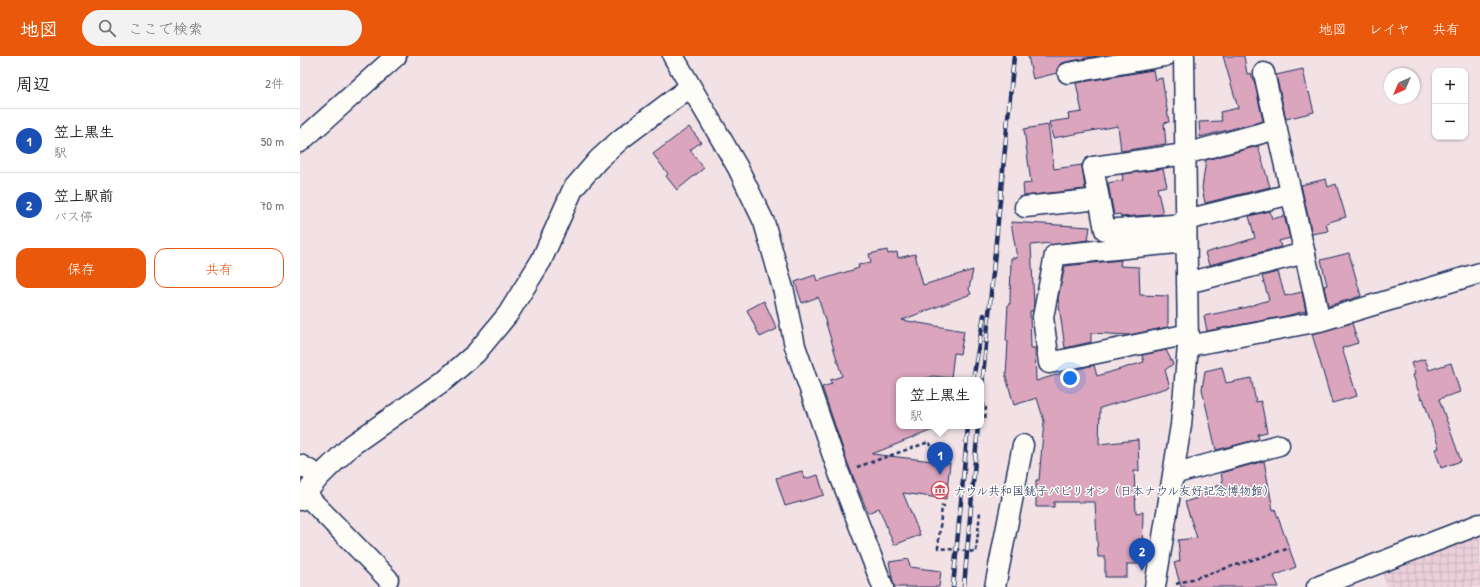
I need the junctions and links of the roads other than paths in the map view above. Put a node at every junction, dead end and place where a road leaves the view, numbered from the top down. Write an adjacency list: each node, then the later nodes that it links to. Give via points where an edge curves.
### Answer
1 (396, 56): 9 (street)
2 (673, 56): 7 (street)
3 (1165, 56): 5 (street)
4 (1184, 56): 10 (street)
5 (1068, 73)
6 (1264, 73): 8 (street)
7 (690, 87): 24 (street, via 622,139 598,160 573,189 541,261 508,314 476,353 446,379 352,446); 28 (street, via 738,168 764,222 784,292 795,346 839,473)
8 (1277, 129): 10 (street); 11 (street)
9 (300, 142)
10 (1185, 154): 12 (street, via 1093,167); 14 (street)
11 (1291, 194): 14 (street); 15 (street)
12 (1099, 199): 13 (street); 14 (street, via 1105,230)
13 (1025, 207)
14 (1186, 229): 17 (street); 19 (street, via 1055,255 1043,317 1050,363)
15 (1305, 253): 17 (street); 18 (street)
16 (1480, 273): 18 (street)
17 (1187, 283): 19 (street)
18 (1320, 321): 19 (street)
19 (1188, 340): 23 (street, via 1181,425)
20 (1023, 445): 29 (street)
21 (1279, 445): 23 (street)
22 (300, 464): 24 (street)
23 (1172, 474): 30 (street)
24 (320, 476): 25 (street)
25 (302, 497): 27 (street)
26 (1480, 524): 31 (street)
27 (388, 579)
28 (883, 587)
29 (995, 587)
30 (1155, 587)
31 (1317, 587)

